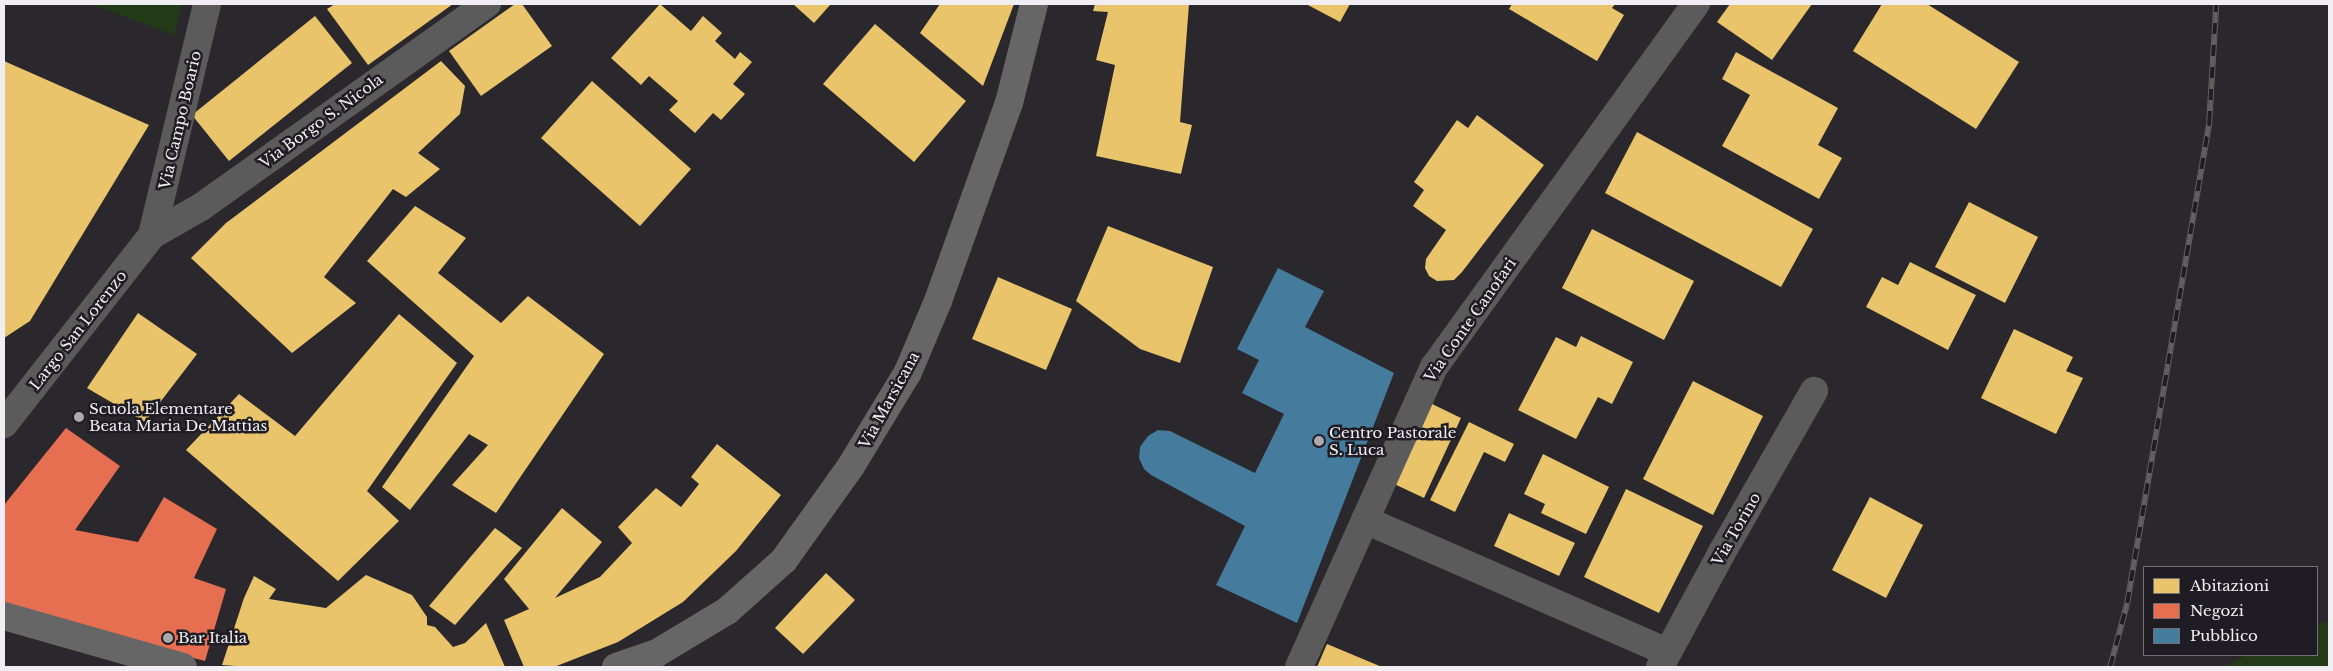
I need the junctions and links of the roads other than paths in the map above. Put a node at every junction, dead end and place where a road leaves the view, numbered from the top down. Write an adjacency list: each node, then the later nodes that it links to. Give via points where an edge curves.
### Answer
1 (207, 4): 5 (street, Via Campo Boario)
2 (487, 4): 5 (street, Via Borgo S. Nicola, via 201,207)
3 (1034, 4): 13 (main road, Via Marsicana, via 1009,103 938,301 908,372 851,466 784,560 727,611 657,653)
4 (1696, 4): 9 (street, Via Conte Canofari, via 1434,367)
5 (152, 235): 7 (street, Largo San Lorenzo)
6 (1814, 391): 11 (street, Via Torino)
7 (13, 395): 8 (street, Largo San Lorenzo)
8 (4, 424)
9 (1365, 520): 11 (street); 14 (street, Via Conte Canofari)
10 (4, 616): 12 (main road)
11 (1664, 660)
12 (183, 667)
13 (616, 667)
14 (1299, 667)

